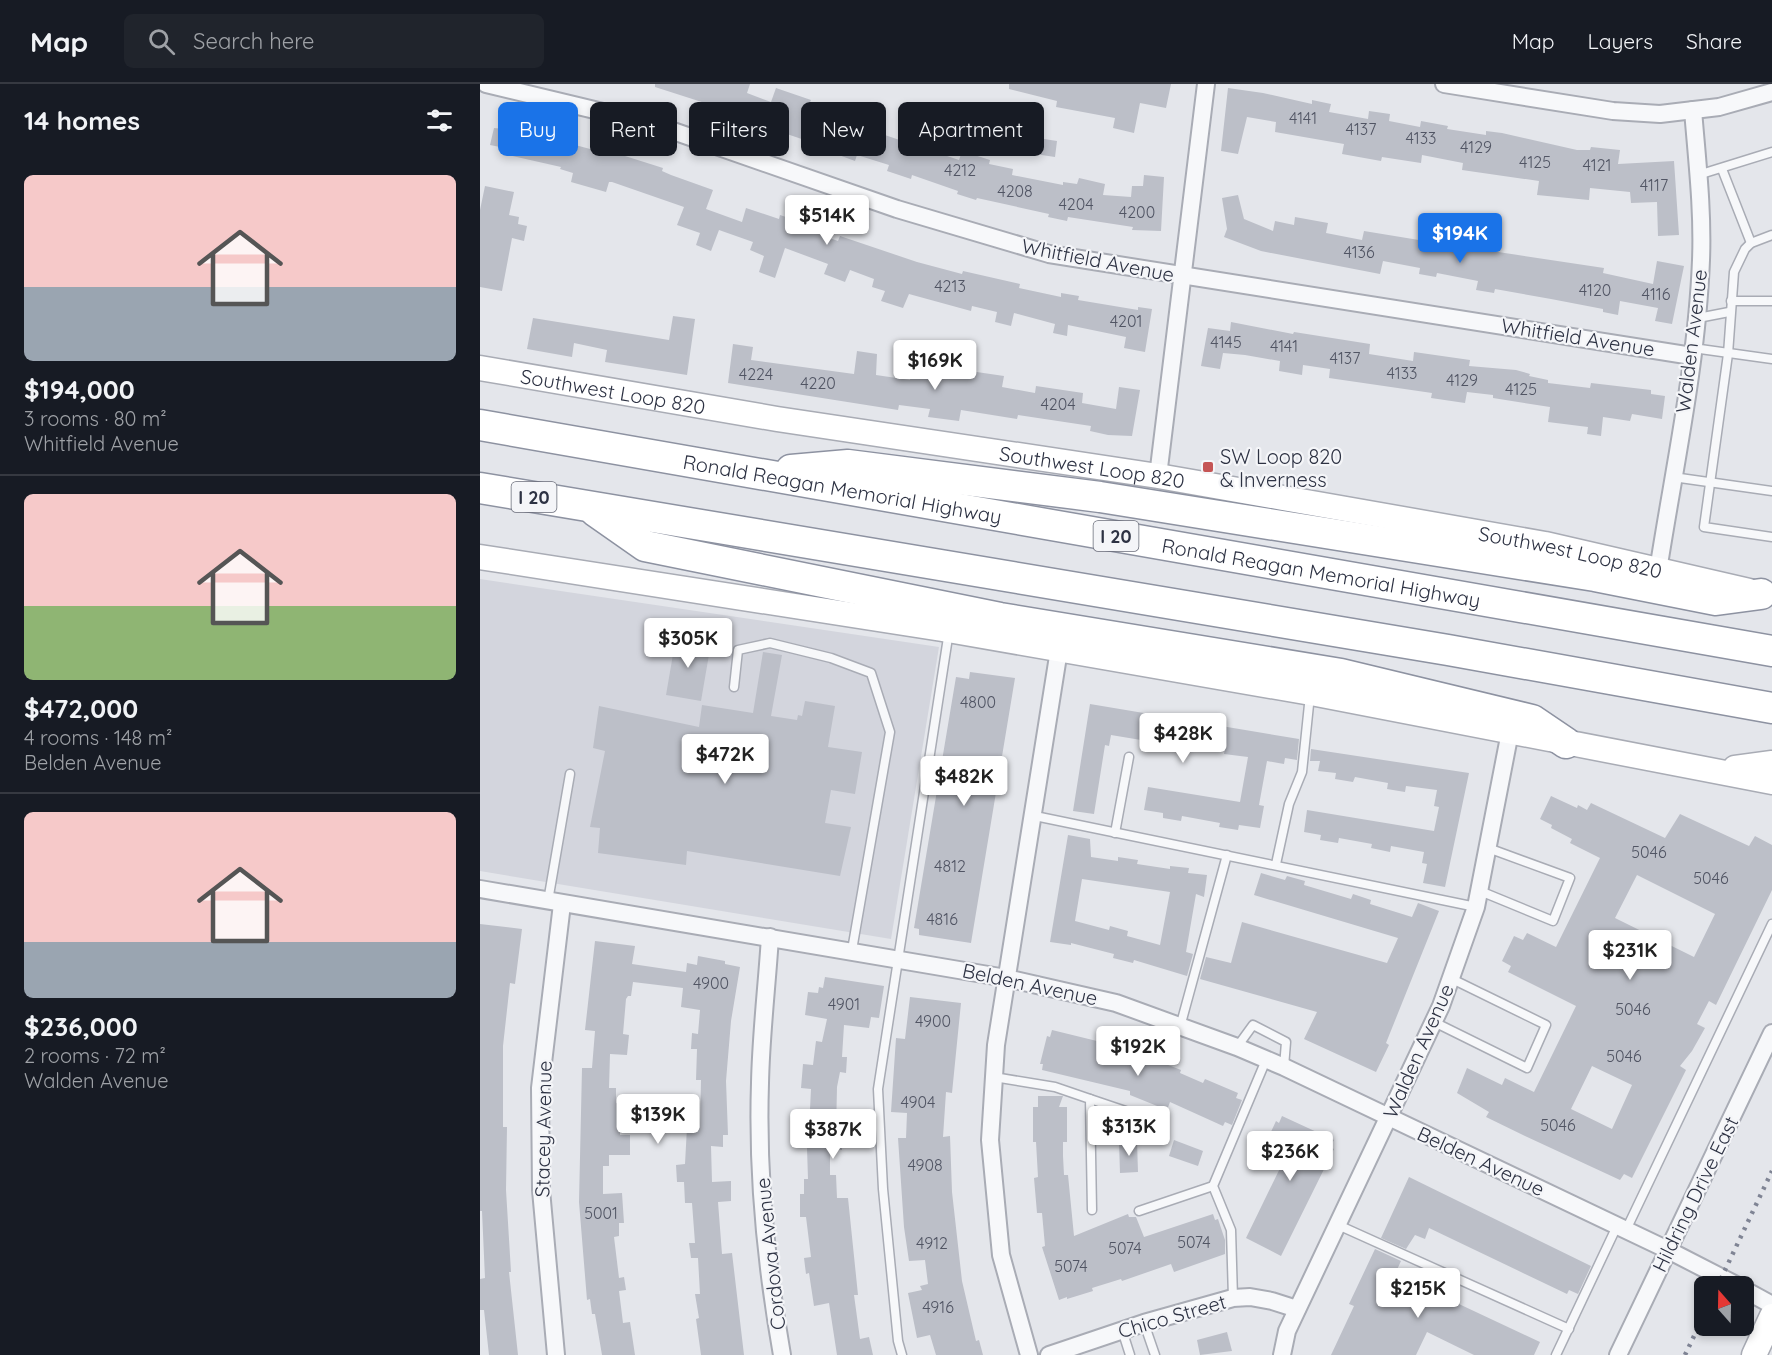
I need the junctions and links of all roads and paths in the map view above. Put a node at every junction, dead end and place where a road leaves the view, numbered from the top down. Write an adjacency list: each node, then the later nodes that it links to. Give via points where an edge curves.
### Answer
1 (486, 84): 11 (street, Whitfield Avenue, via 653,124 897,209 1049,254)
2 (1206, 84): 11 (street)
3 (1444, 84): 5 (street, via 1612,111 1660,114)
4 (1772, 92): 5 (street)
5 (1693, 110): 8 (street, Walden Avenue)
6 (1772, 152): 7 (lane)
7 (1722, 169): 8 (lane); 10 (lane)
8 (1698, 175): 15 (street, Walden Avenue)
9 (1772, 235): 10 (lane)
10 (1751, 243): 12 (lane, via 1734,272)
11 (1184, 276): 16 (street, Whitfield Avenue); 22 (street)
12 (1731, 301): 13 (lane); 14 (lane)
13 (1772, 301)
14 (1729, 312): 15 (lane); 17 (lane)
15 (1698, 318): 16 (street, Walden Avenue)
16 (1693, 352): 17 (lane); 23 (street, Walden Avenue)
17 (1728, 354): 18 (lane); 24 (lane)
18 (1772, 359)
19 (480, 368): 22 (main road, Southwest Loop 820, via 777,419)
20 (480, 425): 21 (highway, Ronald Reagan Memorial Highway / I 20)
21 (749, 473): 31 (highway, via 848,465 1112,499 1616,580 1716,600); 34 (highway, Ronald Reagan Memorial Highway / I 20)
22 (1158, 476): 30 (main road, Southwest Loop 820, via 1545,544)
23 (1673, 477): 24 (lane); 30 (street, Walden Avenue)
24 (1711, 482): 26 (lane); 28 (lane, via 1704,527)
25 (480, 488): 27 (highway, I 20)
26 (1772, 491)
27 (588, 506): 37 (highway, I 20); 39 (highway, via 645,546 1000,618 1341,674 1532,720)
28 (1772, 537)
29 (480, 557): 32 (main road)
30 (1658, 571): 31 (main road, Southwest Loop 820)
31 (1766, 595)
32 (950, 631): 33 (main road); 56 (lane)
33 (1059, 650): 36 (main road); 45 (street)
34 (1772, 651)
35 (734, 687): 55 (lane, via 738,650 770,643 871,673 890,732)
36 (1311, 693): 38 (main road); 49 (lane, via 1302,772 1289,804)
37 (1772, 708)
38 (1510, 732): 39 (main road); 47 (street, Walden Avenue)
39 (1566, 742): 42 (main road)
40 (1129, 757): 46 (lane)
41 (1772, 763): 42 (main road)
42 (1715, 771): 44 (main road)
43 (570, 774): 52 (lane)
44 (1772, 782)
45 (1035, 816): 46 (lane); 57 (street)
46 (1115, 833): 48 (lane)
47 (1488, 848): 51 (street, Walden Avenue); 51 (lane, via 1570,878 1553,921)
48 (1227, 855): 49 (lane); 60 (lane)
49 (1276, 864): 51 (lane)
50 (480, 889): 52 (street, Belden Avenue)
51 (1478, 899): 58 (street, Walden Avenue)
52 (555, 903): 54 (street, Belden Avenue); 84 (street, Stacey Avenue, via 540,1088 541,1190)
53 (1772, 924): 73 (lane)
54 (770, 937): 55 (street, Belden Avenue); 85 (street, Cordova Avenue, via 760,1081 760,1143 769,1279)
55 (852, 950): 56 (street, Belden Avenue)
56 (897, 958): 57 (street, Belden Avenue); 86 (lane, via 878,1089 883,1189)
57 (1006, 978): 60 (street, Belden Avenue, via 1116,1003); 65 (street)
58 (1450, 978): 59 (street, Walden Avenue); 59 (lane, via 1546,1025 1527,1068)
59 (1434, 1022): 67 (street, Walden Avenue)
60 (1180, 1027): 62 (street, Belden Avenue)
61 (1772, 1033): 74 (street, Hildring Drive East)
62 (1237, 1047): 63 (street, Belden Avenue); 64 (lane, via 1253,1025 1286,1042)
63 (1266, 1060): 64 (street, Belden Avenue); 69 (lane)
64 (1284, 1067): 67 (street, Belden Avenue)
65 (994, 1077): 66 (lane, via 1055,1087); 87 (street, via 990,1140 993,1194 1001,1256)
66 (1090, 1099): 68 (lane); 70 (lane)
67 (1389, 1118): 72 (street, Walden Avenue); 73 (street, Belden Avenue)
68 (1161, 1123)
69 (1214, 1186): 71 (lane); 77 (lane, via 1231,1230)
70 (1092, 1210)
71 (1139, 1211)
72 (1338, 1225): 79 (street, Walden Avenue); 82 (lane)
73 (1622, 1228): 74 (street, Belden Avenue); 82 (lane)
74 (1668, 1250): 75 (street, Belden Avenue); 93 (street, Hildring Drive East)
75 (1718, 1276)
76 (1754, 1295): 78 (street, Belden Avenue)
77 (1233, 1298): 79 (street, Chico Street, via 1250,1297); 81 (street, Chico Street)
78 (1772, 1305)
79 (1297, 1309): 91 (street, Walden Avenue)
80 (1772, 1316): 94 (main road)
81 (1144, 1323): 83 (street, Chico Street); 90 (lane)
82 (1569, 1329): 92 (lane)
83 (1122, 1330): 88 (street, Chico Street); 89 (lane)
84 (556, 1355)
85 (782, 1355)
86 (902, 1355)
87 (1029, 1355)
88 (1049, 1355)
89 (1130, 1355)
90 (1155, 1355)
91 (1282, 1355)
92 (1557, 1355)
93 (1618, 1355)
94 (1754, 1355)

